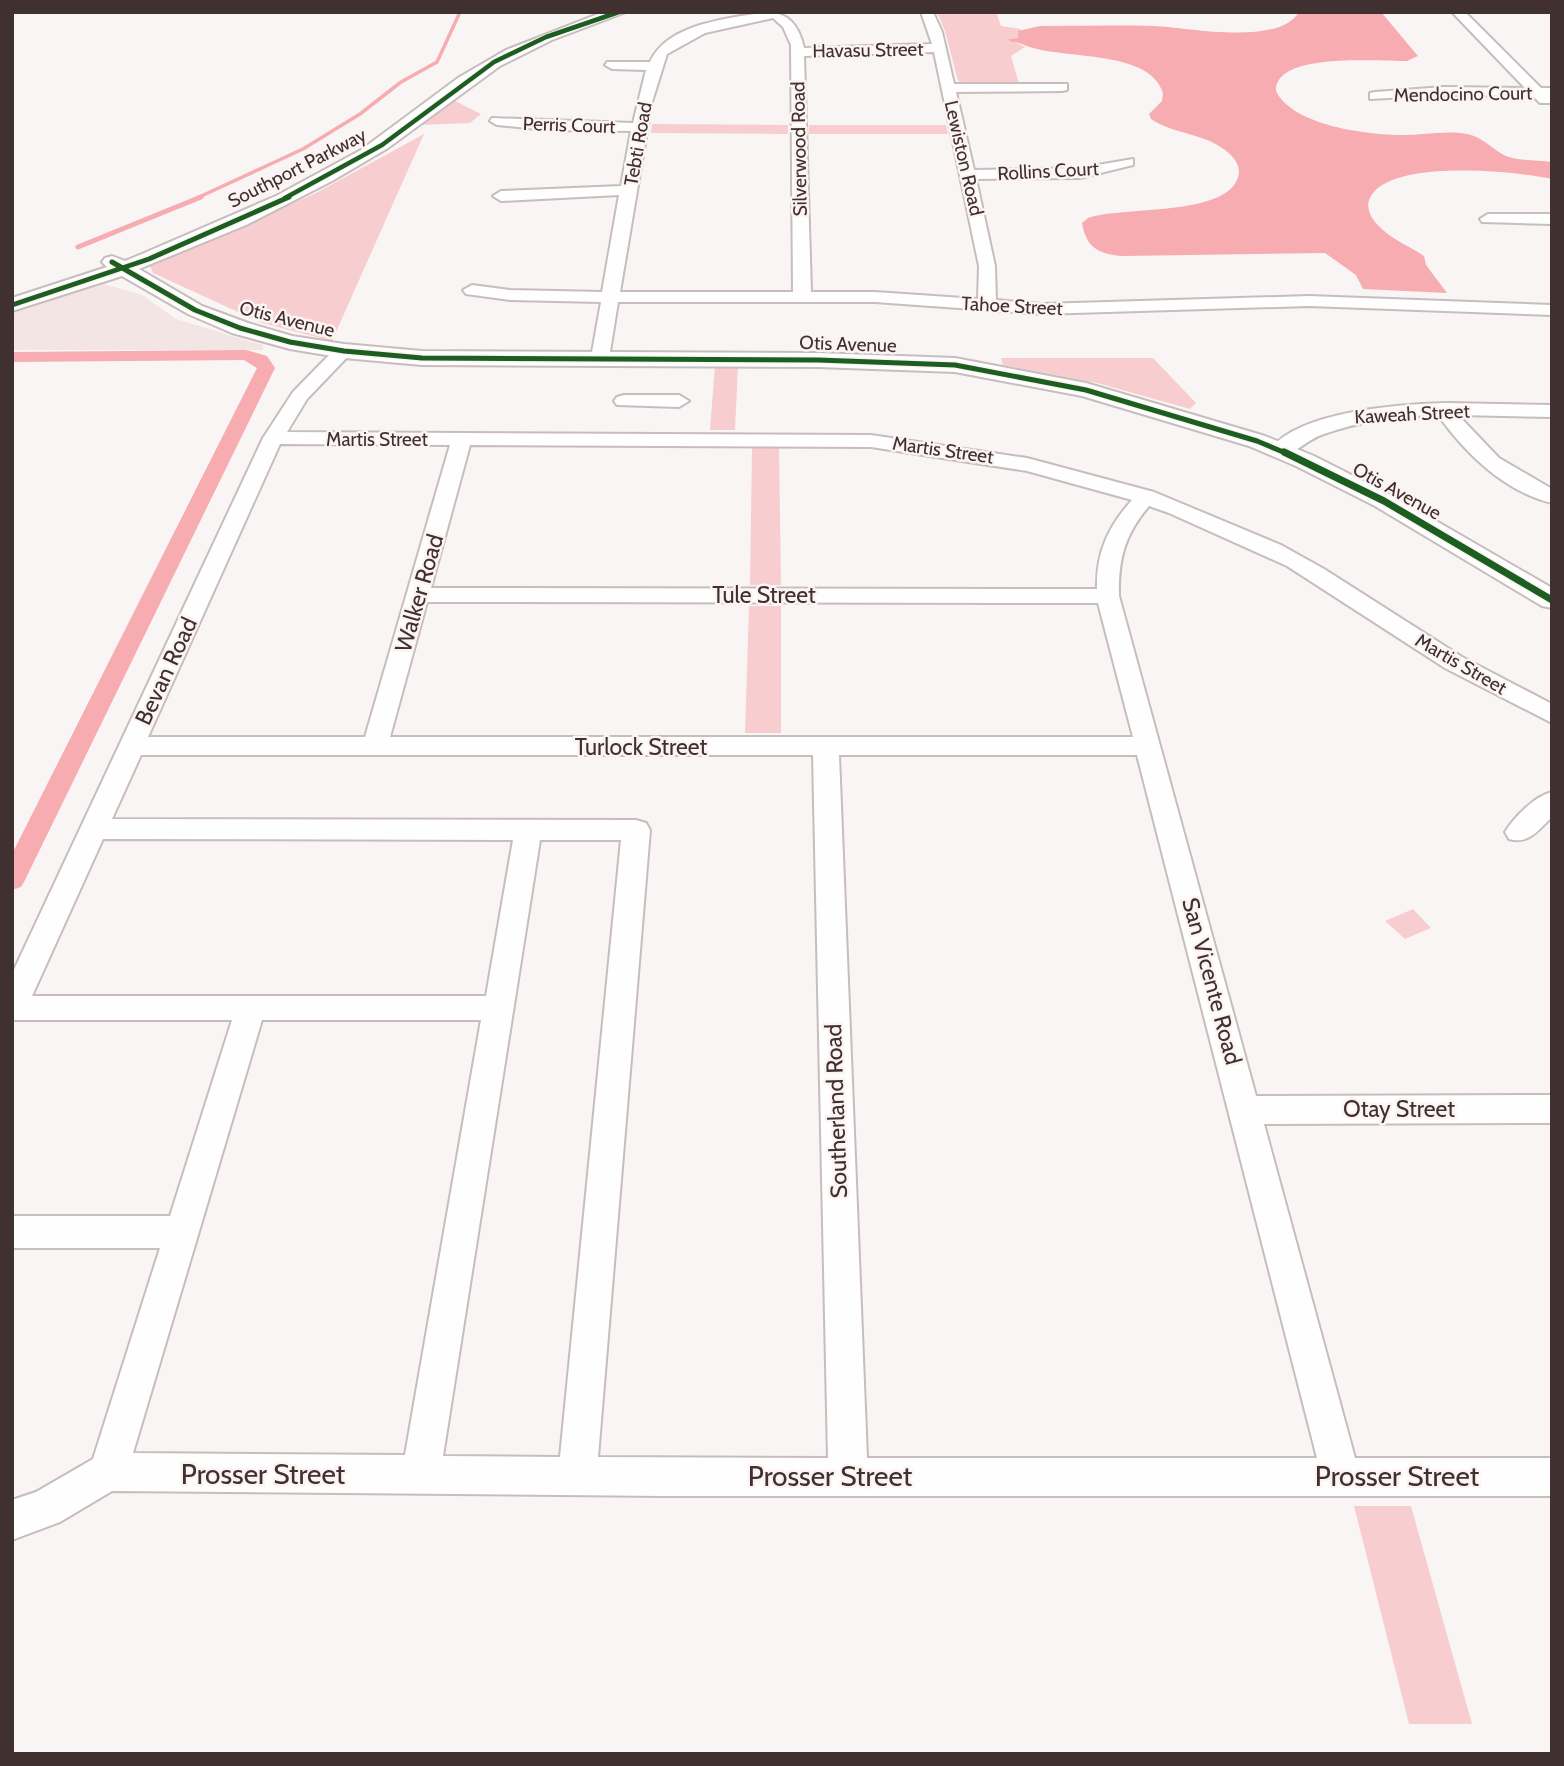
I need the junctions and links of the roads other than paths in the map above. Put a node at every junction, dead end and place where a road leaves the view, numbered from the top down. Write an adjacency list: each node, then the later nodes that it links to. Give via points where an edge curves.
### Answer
1 (598, 12): 23 (street, Southport Parkway, via 489,57 315,173)
2 (619, 12): 23 (street, Southport Parkway, via 501,59 371,152 328,176 198,237)
3 (927, 12): 6 (street, Lewiston Road)
4 (1458, 12): 12 (street)
5 (774, 13): 7 (street, Silverwood Road, via 795,33); 9 (street, via 694,33 670,45)
6 (939, 48): 7 (street, Havasu Street); 11 (street, Lewiston Road)
7 (797, 52): 26 (street, Silverwood Road)
8 (612, 65): 9 (street)
9 (652, 66): 16 (street, Tebti Road)
10 (1062, 87): 11 (street)
11 (948, 88): 18 (street, Lewiston Road)
12 (1545, 92): 13 (street, Mendocino Court); 14 (street)
13 (1375, 96)
14 (1552, 107)
15 (498, 121): 16 (street, Perris Court)
16 (640, 127): 19 (street, Tebti Road)
17 (1128, 163): 18 (street, Rollins Court, via 1080,173)
18 (968, 175): 29 (street, Lewiston Road, via 987,266)
19 (630, 190): 20 (street); 27 (street, Tebti Road)
20 (501, 196)
21 (1488, 219): 22 (street)
22 (1552, 219)
23 (117, 265): 25 (street, Southport Parkway); 28 (street, Southport Parkway); 31 (street, Otis Avenue, via 195,310 240,328)
24 (472, 290): 27 (street, Tahoe Street)
25 (12, 295)
26 (802, 296): 27 (street, Tahoe Street); 29 (street, Tahoe Street)
27 (611, 297): 32 (street, Tebti Road)
28 (12, 305)
29 (987, 306): 30 (street, Tahoe Street, via 1097,309 1309,301)
30 (1552, 310)
31 (344, 351): 32 (street, Otis Avenue, via 422,358); 38 (street, Bevan Road, via 300,396)
32 (600, 358): 41 (street, Otis Avenue, via 955,365 1086,390)
33 (624, 401): 34 (street)
34 (649, 401): 35 (street); 40 (street)
35 (678, 401)
36 (1445, 411): 37 (street, Kaweah Street); 41 (street, Kaweah Street, via 1345,417); 43 (street, via 1465,439 1491,463)
37 (1552, 411)
38 (272, 438): 39 (street, Martis Street); 48 (street, Bevan Road)
39 (462, 439): 40 (street, Martis Street); 44 (street, Walker Road)
40 (644, 439): 42 (street, Martis Street, via 871,441 940,447 1021,461)
41 (1280, 450): 46 (street, Otis Avenue, via 1384,501)
42 (1147, 496): 45 (street, San Vicente Road, via 1110,545); 47 (street, Martis Street, via 1276,551 1441,655)
43 (1552, 497)
44 (419, 595): 45 (street, Tule Street); 49 (street, Walker Road)
45 (1108, 596): 50 (street, San Vicente Road)
46 (1552, 600)
47 (1552, 715)
48 (132, 746): 49 (street, Turlock Street); 53 (street, Bevan Road)
49 (375, 746): 51 (street, Turlock Street)
50 (1149, 746): 51 (street, Turlock Street); 59 (street, San Vicente Road)
51 (826, 748): 65 (street, Southerland Road)
52 (1552, 801): 55 (street)
53 (94, 829): 54 (street); 56 (street, Bevan Road)
54 (528, 830): 58 (street); 66 (street, via 636,830)
55 (1519, 832)
56 (12, 1008): 57 (street)
57 (251, 1008): 58 (street); 62 (street)
58 (496, 1008): 64 (street)
59 (1246, 1110): 60 (street, Otay Street); 67 (street, San Vicente Road)
60 (1552, 1110)
61 (12, 1232): 62 (street)
62 (182, 1232): 63 (street)
63 (108, 1472): 64 (street, Prosser Street); 69 (street, via 46,1508)
64 (421, 1475): 66 (street, Prosser Street)
65 (848, 1475): 66 (street, Prosser Street); 67 (street, Prosser Street)
66 (577, 1476)
67 (1341, 1476): 68 (street, Prosser Street)
68 (1552, 1476)
69 (12, 1520)

